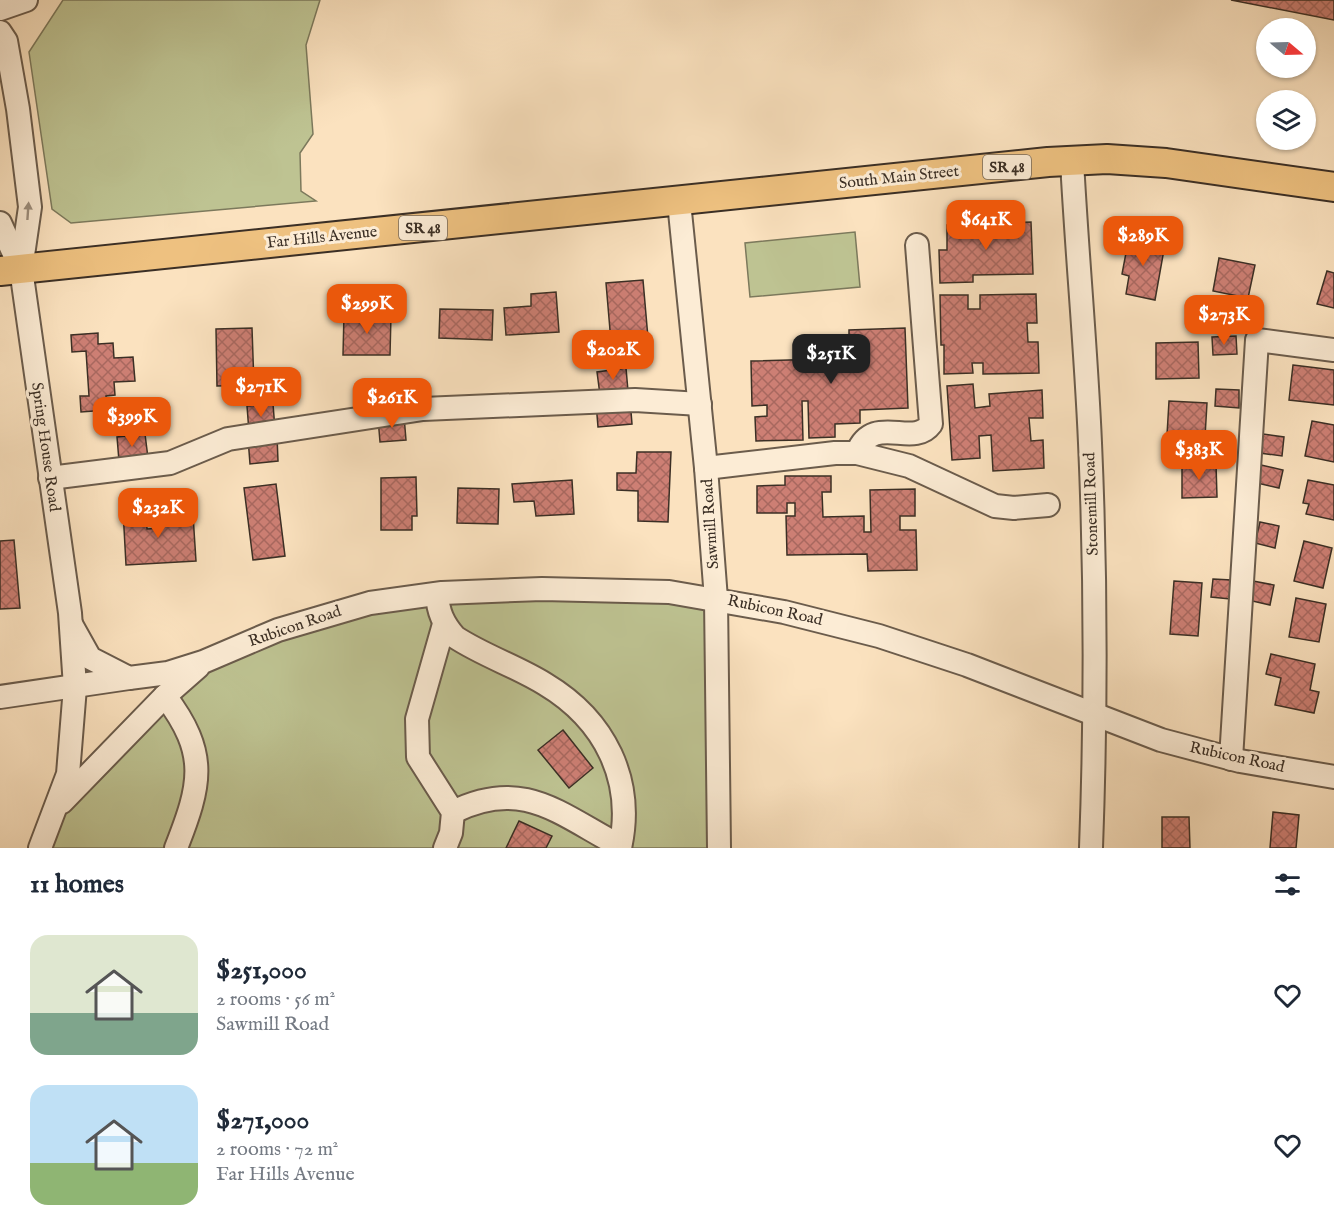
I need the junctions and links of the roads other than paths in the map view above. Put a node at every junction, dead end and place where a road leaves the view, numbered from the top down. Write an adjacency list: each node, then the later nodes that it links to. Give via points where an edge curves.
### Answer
1 (26, 0): 2 (street)
2 (0, 9)
3 (0, 32): 9 (street, one-way to 3, via 30,207 18,109 6,41)
4 (1072, 161): 5 (main road, South Main Street / SR 48, via 1166,163); 6 (main road, South Main Street / SR 48); 25 (street, Stonemill Road, via 1090,442)
5 (1334, 187)
6 (679, 202): 9 (main road, Far Hills Avenue / SR 48); 11 (street, Sawmill Road)
7 (0, 223): 9 (street)
8 (917, 245): 12 (street, via 931,424 918,434 879,432 867,438)
9 (10, 270): 14 (street, Spring House Road)
10 (1334, 350): 26 (street, via 1257,340)
11 (700, 404): 13 (street, Sawmill Road); 14 (street, via 635,400 423,409 228,439 170,462)
12 (857, 453): 13 (street); 15 (street, via 909,466 995,506)
13 (706, 468): 17 (street, Sawmill Road)
14 (50, 478): 18 (street, Spring House Road)
15 (1048, 505)
16 (436, 594): 17 (street, Rubicon Road, via 542,589 669,592); 19 (street); 20 (street, Rubicon Road, via 332,612)
17 (716, 599): 25 (street, Rubicon Road, via 879,636 967,665); 34 (street, Sawmill Road)
18 (71, 624): 21 (street, via 90,658); 22 (street, Spring House Road)
19 (444, 624): 29 (street, via 417,719 418,757); 30 (street, via 471,648 563,696 586,718 605,744 621,783 626,815)
20 (203, 662): 21 (street, Rubicon Road, via 168,673); 23 (street, Rubicon Road)
21 (129, 678): 22 (street, Rubicon Road)
22 (75, 689): 24 (street, Rubicon Road); 28 (street, via 68,774)
23 (165, 696): 28 (street, Rubicon Road); 32 (street, via 193,740 197,760 197,787)
24 (0, 697)
25 (1096, 717): 26 (street, Rubicon Road); 35 (street, Stonemill Road)
26 (1231, 759): 27 (street, Rubicon Road)
27 (1334, 777)
28 (56, 808): 31 (street)
29 (453, 812): 30 (street, via 476,801 502,796 538,802); 33 (street)
30 (620, 847)
31 (40, 848)
32 (176, 848)
33 (445, 848)
34 (719, 848)
35 (1091, 848)

